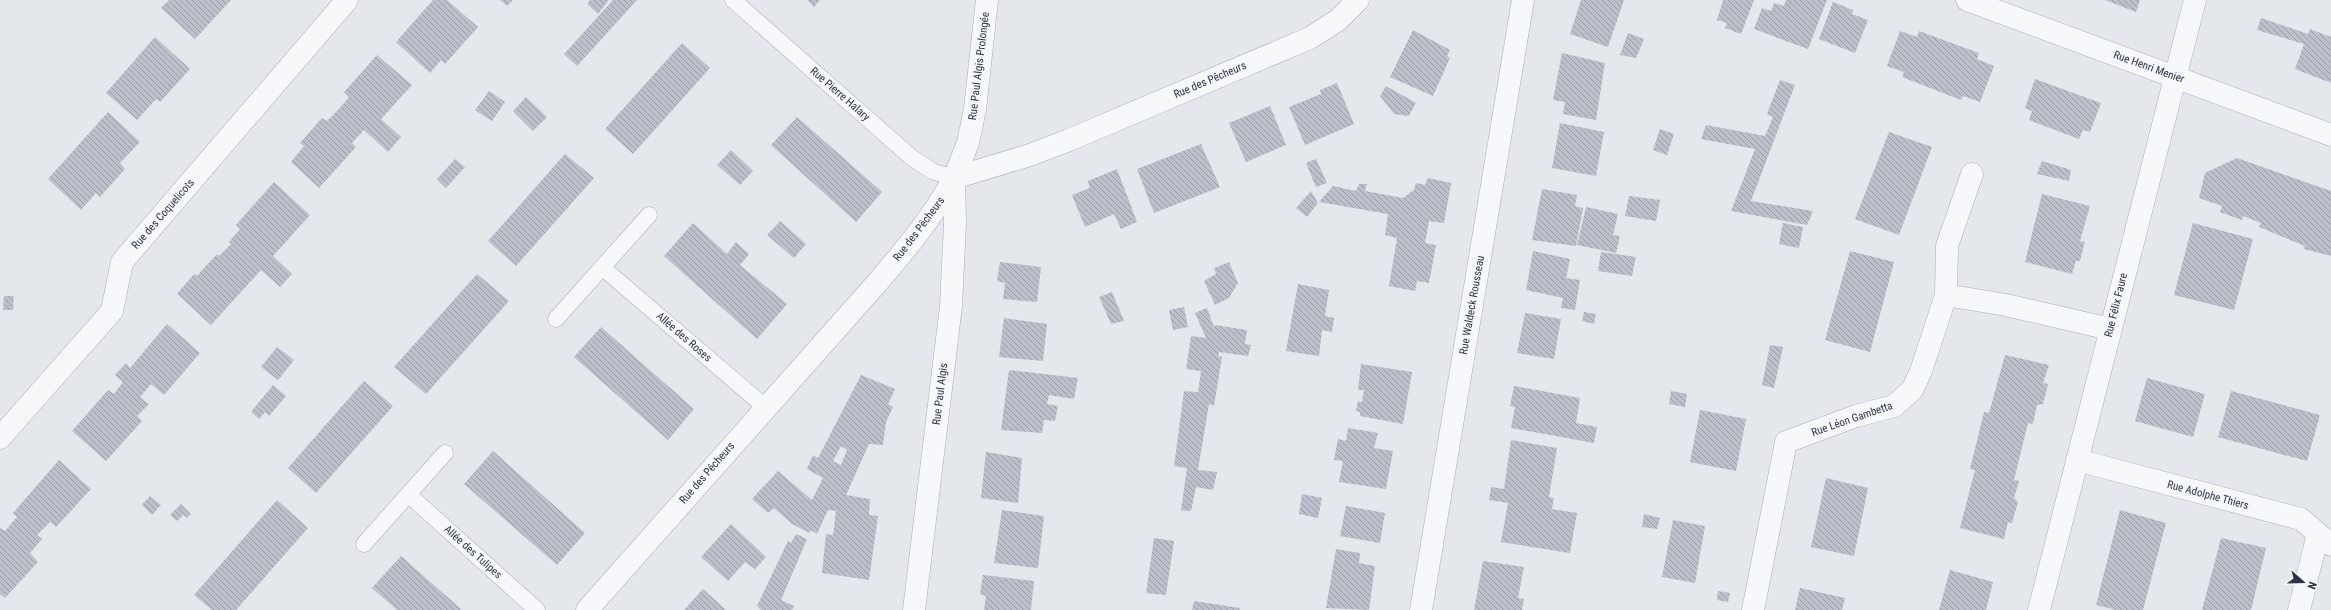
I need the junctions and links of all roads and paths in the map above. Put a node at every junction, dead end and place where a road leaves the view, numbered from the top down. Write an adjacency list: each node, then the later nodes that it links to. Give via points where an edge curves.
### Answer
1 (347, 0): 18 (street, Rue des Coquelicots, via 122,262 112,311)
2 (733, 0): 11 (lane, Rue Pierre Halary, via 911,157 932,171)
3 (987, 0): 11 (street, Rue Paul Algis Prolongée, via 975,109 968,143)
4 (1358, 0): 11 (street, Rue des Pêcheurs, via 1338,20 1310,38 1069,140 1030,155)
5 (1524, 0): 27 (street, Rue Waldeck Rousseau)
6 (1967, 0): 8 (street, Rue Henri Menier)
7 (2195, 0): 8 (street, Rue Félix Faure)
8 (2175, 76): 9 (street, Rue Henri Menier); 16 (street, Rue Félix Faure)
9 (2331, 135)
10 (1972, 174): 14 (street, via 1947,246)
11 (954, 178): 17 (street, Rue des Pêcheurs, via 940,205 922,229); 26 (street, Rue Paul Algis, via 955,223 951,306)
12 (649, 215): 13 (lane)
13 (603, 268): 15 (lane); 17 (lane, Allée des Roses)
14 (1946, 295): 16 (street, via 2006,305); 28 (street, Rue Léon Gambetta, via 1921,371 1912,390 1894,406 1856,416 1786,442)
15 (556, 319)
16 (2110, 329): 20 (street, Rue Félix Faure)
17 (765, 407): 25 (street, Rue des Pêcheurs)
18 (0, 438)
19 (445, 453): 21 (lane)
20 (2077, 460): 22 (street, Rue Adolphe Thiers, via 2301,519); 29 (street, Rue Félix Faure)
21 (409, 495): 23 (lane); 24 (lane, Allée des Tulipes)
22 (2325, 539): 30 (street)
23 (364, 544)
24 (537, 610)
25 (587, 610)
26 (914, 610)
27 (1420, 610)
28 (1753, 610)
29 (2038, 610)
30 (2299, 610)

